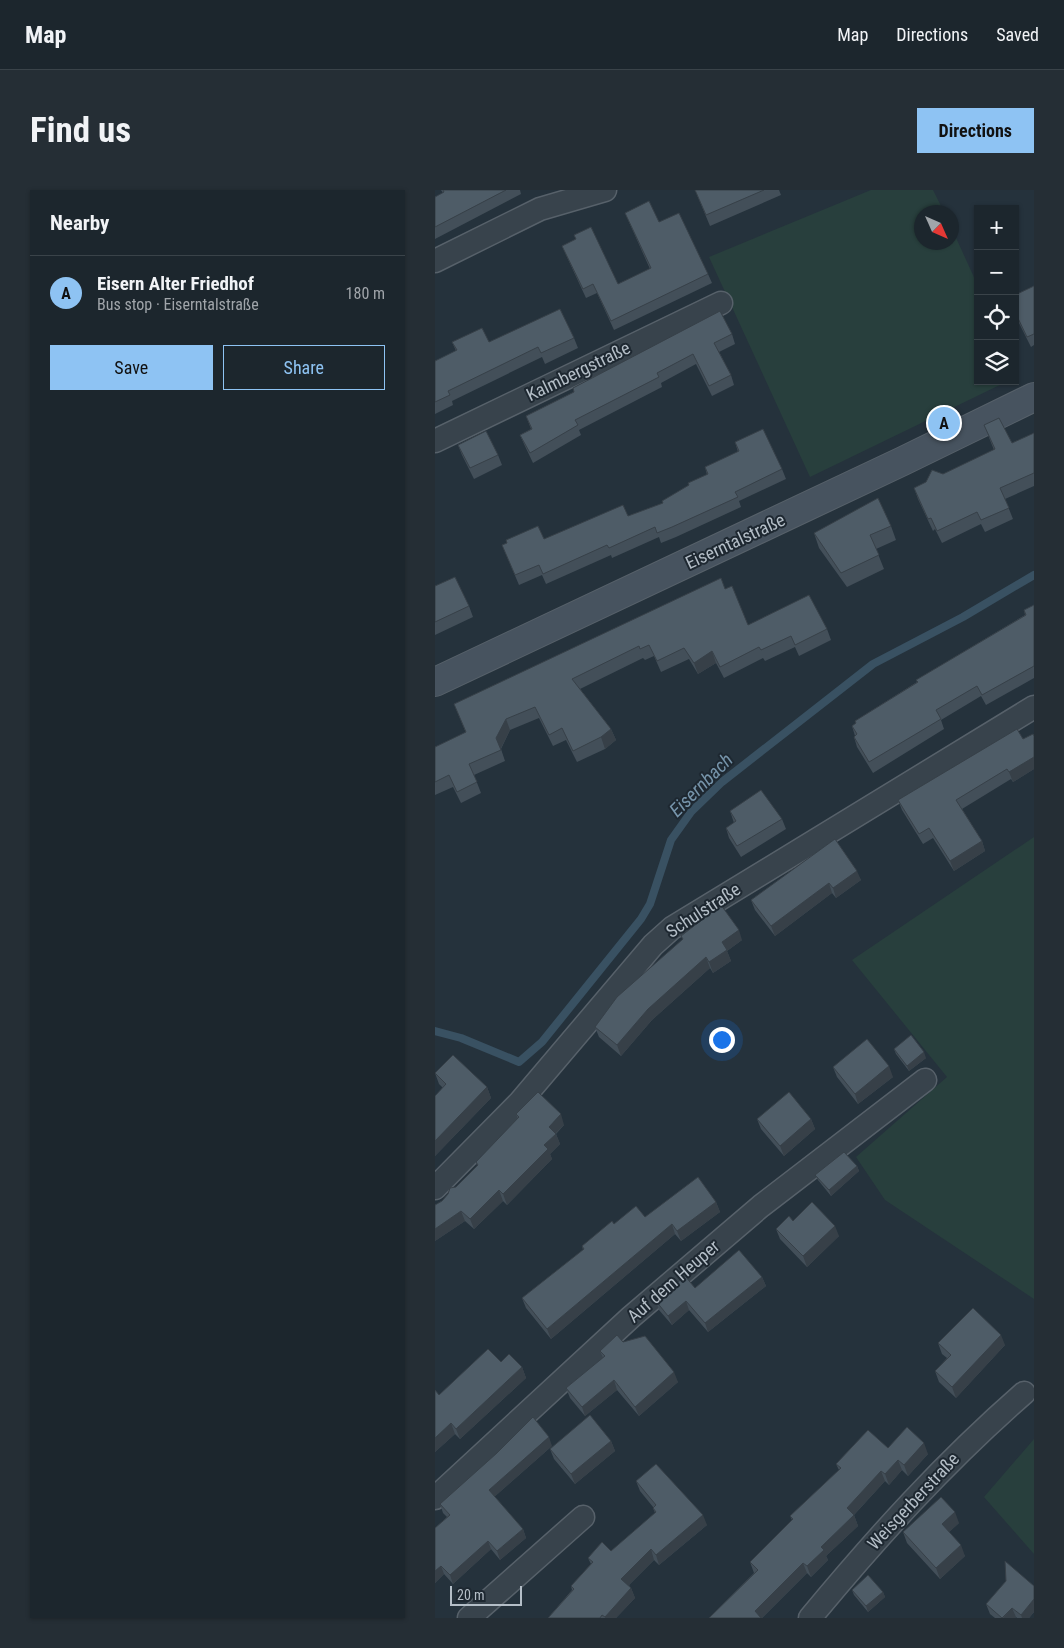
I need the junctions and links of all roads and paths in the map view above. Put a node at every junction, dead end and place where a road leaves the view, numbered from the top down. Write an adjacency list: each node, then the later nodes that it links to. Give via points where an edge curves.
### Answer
1 (605, 190): 2 (street, via 540,209)
2 (435, 261)
3 (721, 303): 5 (street, Kalmbergstraße)
4 (1034, 397): 6 (main road, Eiserntalstraße)
5 (435, 441)
6 (435, 682)
7 (1034, 707): 9 (street, Schulstraße, via 672,928 519,1102)
8 (925, 1080): 11 (street, Auf dem Heuper, via 739,1224 631,1317)
9 (435, 1188)
10 (1024, 1393): 14 (street, Weisgerberstraße, via 972,1439 878,1536)
11 (435, 1498)
12 (583, 1517): 13 (street)
13 (469, 1618)
14 (810, 1618)

